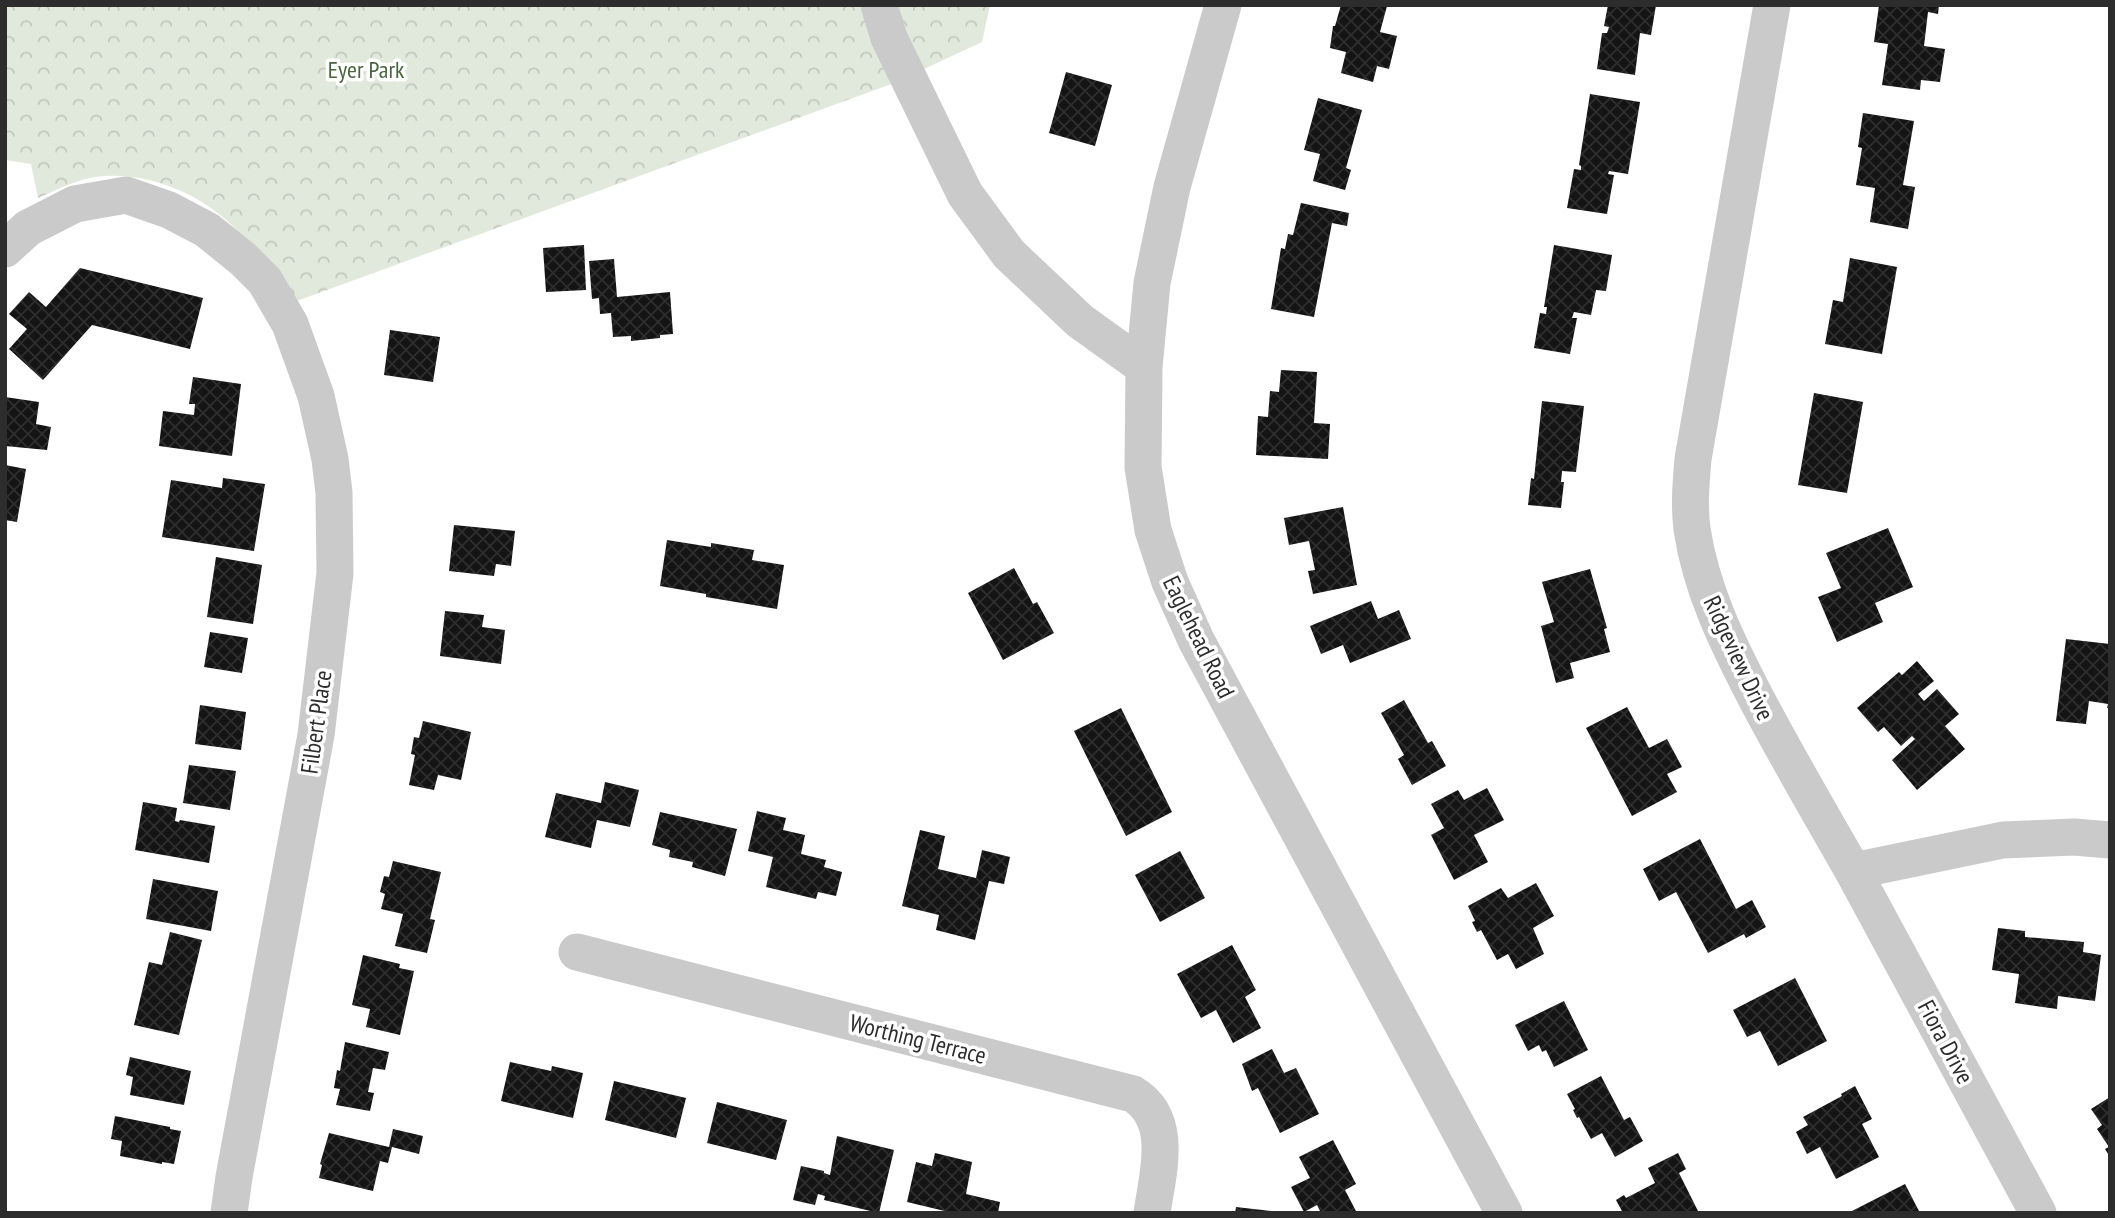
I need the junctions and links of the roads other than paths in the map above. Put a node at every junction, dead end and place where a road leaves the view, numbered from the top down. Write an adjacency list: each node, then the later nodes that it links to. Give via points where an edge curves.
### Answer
1 (879, 5): 5 (street, via 888,38 964,194 1009,254 1080,321)
2 (1223, 5): 5 (street, Eaglehead Road, via 1172,187 1152,283)
3 (1772, 5): 7 (street, Ridgeview Drive, via 1693,460 1692,528 1703,580 1723,636)
4 (5, 249): 9 (street, Filbert Place, via 28,228 75,204 127,195 179,215 207,230 265,281 284,313 316,396 334,493 335,573 316,735)
5 (1144, 367): 11 (street, Eaglehead Road, via 1143,467 1153,530 1170,582 1196,640)
6 (2110, 840): 7 (street, via 2003,840)
7 (1853, 871): 12 (street, Fiora Drive)
8 (577, 952): 10 (street, Worthing Terrace, via 1133,1094 1155,1115 1159,1134)
9 (229, 1213)
10 (1152, 1213)
11 (1504, 1213)
12 (2038, 1213)

